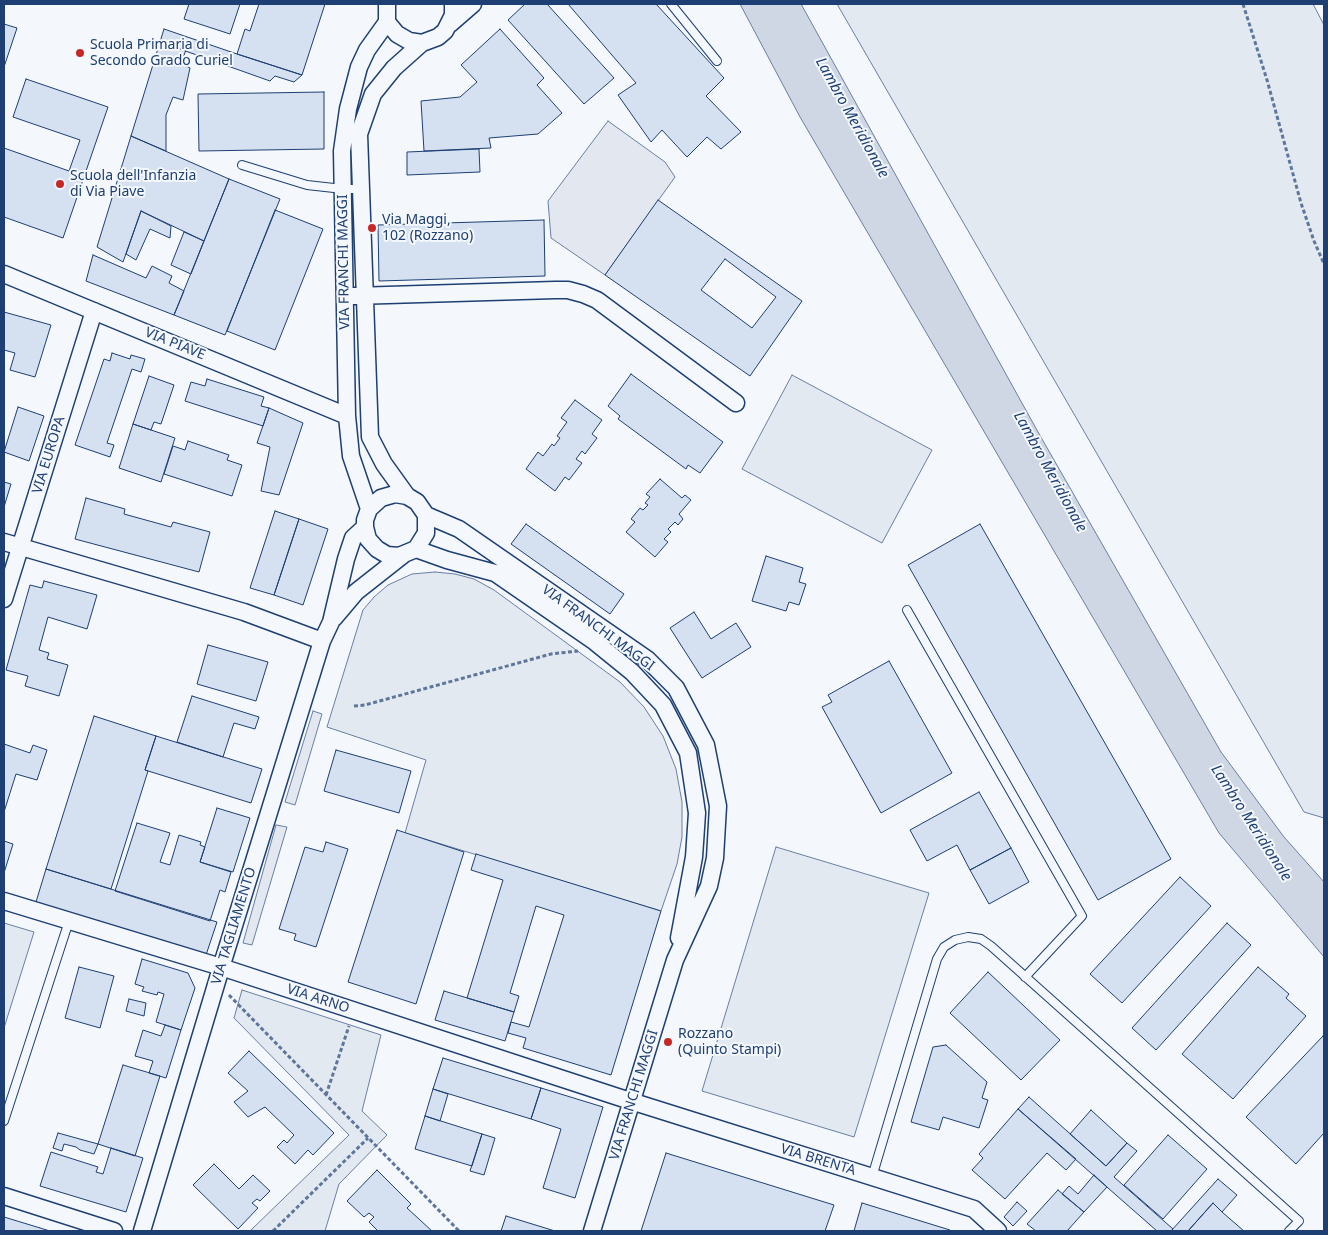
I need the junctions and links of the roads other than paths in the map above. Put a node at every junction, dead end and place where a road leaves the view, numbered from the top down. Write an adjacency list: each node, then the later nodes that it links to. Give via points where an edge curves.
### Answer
1 (453, 4): 5 (street)
2 (473, 4): 5 (street, VIA FRANCHI MAGGI)
3 (671, 4): 7 (lane)
4 (386, 9): 6 (street, via 397,34 409,41); 9 (street, VIA FRANCHI MAGGI, via 360,67 348,109 342,151)
5 (450, 24): 6 (street, VIA FRANCHI MAGGI, via 438,37)
6 (422, 43): 10 (street, VIA FRANCHI MAGGI, via 394,68 373,94 359,134)
7 (717, 60)
8 (242, 165): 9 (lane, via 307,185)
9 (343, 189): 10 (lane); 12 (street, VIA FRANCHI MAGGI)
10 (361, 189): 13 (street, VIA FRANCHI MAGGI)
11 (4, 274): 14 (street, VIA PIAVE)
12 (345, 296): 13 (street); 16 (street, VIA FRANCHI MAGGI)
13 (364, 296): 15 (street, via 555,290 583,294 597,300); 17 (street, VIA FRANCHI MAGGI, via 370,437)
14 (94, 311): 16 (street, VIA PIAVE); 22 (street, VIA EUROPA)
15 (736, 403)
16 (346, 416): 18 (street, VIA FRANCHI MAGGI, via 351,456)
17 (407, 496): 18 (street, via 396,494 381,498); 19 (street, via 417,502)
18 (369, 509): 20 (street)
19 (426, 515): 23 (street, via 426,533); 30 (street, VIA FRANCHI MAGGI, via 459,530 647,659 676,688 706,745 718,806 715,858 709,886)
20 (365, 527): 23 (street, via 368,539 387,555); 26 (street, VIA TAGLIAMENTO, via 353,538)
21 (4, 542): 22 (street)
22 (20, 547): 24 (street, VIA EUROPA); 27 (street, via 244,612)
23 (410, 552): 26 (street, VIA TAGLIAMENTO, via 356,592); 30 (street, VIA FRANCHI MAGGI, via 495,573 594,642 632,672 663,705 688,753 697,813 694,856)
24 (4, 599)
25 (907, 610): 32 (lane, via 1082,916)
26 (330, 622): 27 (street, VIA TAGLIAMENTO)
27 (322, 641): 31 (street, VIA TAGLIAMENTO)
28 (4, 901): 29 (street, VIA ARNO)
29 (69, 921): 31 (street, VIA ARNO); 34 (lane)
30 (676, 960): 33 (street, VIA FRANCHI MAGGI)
31 (218, 975): 33 (street, VIA ARNO, via 354,1011); 38 (street, VIA TAGLIAMENTO)
32 (1026, 977): 35 (lane, via 981,939 968,937 944,947 937,959); 41 (lane, via 1298,1221)
33 (632, 1101): 35 (street, VIA BRENTA); 39 (street, VIA FRANCHI MAGGI)
34 (4, 1121)
35 (872, 1177): 40 (street, VIA BRENTA, via 974,1209)
36 (4, 1196): 37 (street)
37 (114, 1231)
38 (142, 1231)
39 (592, 1231)
40 (998, 1231)
41 (1289, 1231)

